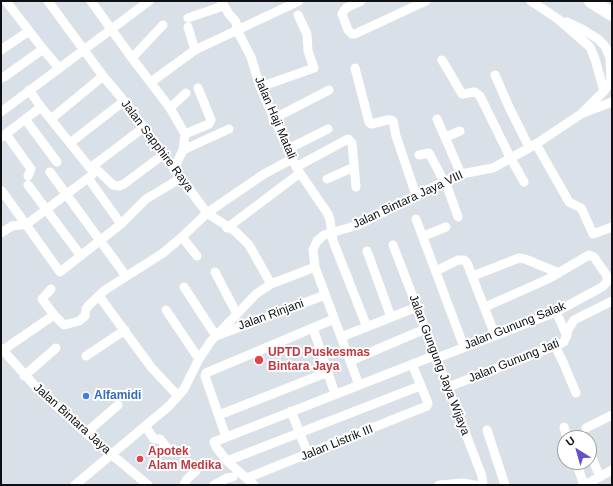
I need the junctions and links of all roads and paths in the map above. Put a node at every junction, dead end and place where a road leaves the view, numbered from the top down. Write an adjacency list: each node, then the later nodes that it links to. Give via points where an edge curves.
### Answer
1 (7, 1): 16 (street)
2 (48, 1): 19 (street, Jalan Sapphire Raya)
3 (149, 1): 14 (street)
4 (299, 1): 15 (street)
5 (362, 1): 6 (street, via 346,8 342,14 352,34)
6 (426, 1)
7 (531, 1): 17 (street)
8 (591, 1): 11 (highway)
9 (96, 3): 14 (street)
10 (222, 3): 15 (street, Jalan Haji Matali, via 236,22); 21 (street, via 188,23)
11 (612, 14)
12 (298, 15): 32 (street, via 307,34 308,51 314,68)
13 (163, 25): 22 (street)
14 (111, 29): 19 (street); 22 (street)
15 (238, 30): 21 (street); 32 (street, Jalan Haji Matali, via 251,57)
16 (29, 31): 18 (street); 20 (street)
17 (580, 32): 29 (street, via 598,39 606,48 610,58); 35 (street, via 593,52)
18 (43, 49): 24 (street); 28 (street)
19 (84, 49): 24 (street); 27 (street, Jalan Sapphire Raya)
20 (1, 50)
21 (195, 50): 30 (street)
22 (132, 58): 30 (street)
23 (442, 60): 60 (street, via 462,94 475,92 480,96)
24 (59, 68): 33 (street)
25 (355, 68): 75 (street, via 369,122 393,122)
26 (495, 75): 55 (street, via 509,107)
27 (103, 76): 37 (street, Jalan Sapphire Raya); 44 (street)
28 (1, 78)
29 (612, 80): 35 (street, Jalan Bintara Jaya VIII)
30 (151, 82): 40 (street)
31 (198, 88): 51 (street, via 211,120 208,124)
32 (260, 88): 45 (street, Jalan Haji Matali)
33 (29, 90): 39 (street); 41 (street)
34 (329, 90): 45 (street)
35 (604, 91): 42 (street, Jalan Bintara Jaya VIII)
36 (186, 93): 40 (street)
37 (124, 101): 47 (street, Jalan Sapphire Raya); 54 (street)
38 (612, 102): 42 (street)
39 (41, 107): 43 (street); 44 (street)
40 (170, 108): 51 (street)
41 (1, 112)
42 (581, 114): 55 (street, Jalan Bintara Jaya VIII)
43 (25, 119): 52 (street); 61 (street)
44 (51, 119): 54 (street)
45 (273, 119): 56 (street, Jalan Haji Matali)
46 (437, 119): 53 (street)
47 (143, 128): 58 (street, Jalan Sapphire Raya); 66 (street)
48 (328, 128): 56 (street)
49 (229, 129): 57 (street)
50 (460, 131): 53 (street)
51 (185, 134): 57 (street)
52 (3, 136): 76 (street, via 31,169 28,181)
53 (446, 138): 67 (street)
54 (70, 143): 66 (street, via 90,168)
55 (533, 146): 60 (street, Jalan Bintara Jaya VIII); 84 (street, via 569,202 581,208 593,234)
56 (288, 149): 62 (street, Jalan Haji Matali)
57 (183, 150): 64 (street)
58 (164, 154): 64 (street, Jalan Sapphire Raya); 66 (street, via 119,186)
59 (419, 155): 70 (street, via 429,153)
60 (510, 158): 67 (street, Jalan Bintara Jaya VIII, via 493,168); 71 (street)
61 (57, 162)
62 (296, 166): 63 (street, via 348,139 352,143); 77 (street, via 264,174); 83 (street); 86 (street, Jalan Haji Matali, via 328,214)
63 (354, 167): 69 (street); 72 (street)
64 (174, 169): 68 (street, Jalan Sapphire Raya)
65 (50, 172): 74 (street)
66 (91, 173): 74 (street); 81 (street)
67 (461, 174): 70 (street, Jalan Bintara Jaya VIII)
68 (181, 178): 77 (street, Jalan Sapphire Raya); 81 (street, via 146,199)
69 (327, 179)
70 (444, 182): 75 (street, Jalan Bintara Jaya VIII); 78 (street)
71 (524, 182)
72 (356, 187)
73 (2, 192): 80 (street)
74 (66, 194): 76 (street); 89 (street)
75 (416, 195): 86 (street, Jalan Bintara Jaya VIII, via 358,225)
76 (46, 210): 80 (street); 92 (street)
77 (207, 213): 83 (street, Jalan Sapphire Raya); 88 (street)
78 (458, 217)
79 (416, 219): 87 (street)
80 (27, 224): 85 (street, via 12,226); 92 (street, via 60,272)
81 (121, 224): 89 (street)
82 (446, 227): 87 (street)
83 (228, 228): 100 (street, Jalan Sapphire Raya, via 249,245)
84 (611, 230)
85 (1, 233)
86 (331, 233): 94 (street, Jalan Bintara Jaya VIII, via 322,236 314,246); 114 (street, Jalan Haji Matali)
87 (424, 236): 95 (street)
88 (182, 238): 93 (street); 98 (street)
89 (101, 240): 92 (street); 98 (street)
90 (393, 245): 106 (street, Jalan Gungung Jaya Wijaya)
91 (367, 252): 112 (street)
92 (81, 256)
93 (197, 256)
94 (314, 267): 100 (street); 103 (street)
95 (436, 271): 99 (street, via 458,260 464,260); 123 (street)
96 (215, 272): 110 (street)
97 (559, 273): 99 (street, via 519,258); 107 (street); 109 (street, Jalan Gunung Salak, via 589,255 594,257 607,276 607,282)
98 (126, 276): 104 (street)
99 (473, 276): 107 (street)
100 (271, 284): 110 (street, via 256,294)
101 (184, 287): 119 (street)
102 (51, 289): 111 (street, via 42,299)
103 (325, 295): 113 (street); 119 (street, Jalan Rinjani)
104 (99, 296): 111 (street, via 89,305 85,316 79,321 64,325); 117 (street)
105 (612, 301): 120 (street, Jalan Gunung Jati, via 574,320)
106 (417, 307): 112 (street); 116 (street, Jalan Gungung Jaya Wijaya)
107 (485, 307): 118 (street)
108 (166, 310): 128 (street)
109 (556, 312): 118 (street, Jalan Gunung Salak); 120 (street)
110 (237, 314): 119 (street)
111 (54, 315): 125 (street)
112 (391, 317): 114 (street)
113 (334, 319): 115 (street); 121 (street)
114 (367, 327): 121 (street)
115 (313, 328): 132 (street); 133 (street)
116 (426, 329): 127 (street, Jalan Gungung Jaya Wijaya); 129 (street)
117 (125, 330): 126 (street); 140 (street, via 152,367)
118 (495, 335): 123 (street, Jalan Gunung Salak)
119 (216, 336): 128 (street)
120 (567, 336): 122 (street, Jalan Gunung Jati, via 564,342)
121 (341, 337): 129 (street)
122 (555, 346): 137 (street, Jalan Gunung Jati); 138 (street)
123 (464, 347): 127 (street, Jalan Gunung Salak)
124 (56, 348): 134 (street)
125 (2, 349): 134 (street, Jalan Bintara Jaya)
126 (86, 356)
127 (436, 357): 130 (street, Jalan Gunung Salak); 137 (street, Jalan Gungung Jaya Wijaya)
128 (199, 359): 131 (street)
129 (350, 361): 135 (street)
130 (412, 364): 135 (street, Jalan Gunung Salak); 136 (street)
131 (194, 370): 133 (street); 140 (street)
132 (328, 372): 139 (street); 143 (street)
133 (205, 374): 143 (street)
134 (24, 376): 151 (street, Jalan Bintara Jaya)
135 (359, 385): 139 (street, Jalan Gunung Salak)
136 (420, 386): 150 (street); 155 (street, Jalan Listrik III, via 427,406)
137 (448, 387): 172 (street, Jalan Gungung Jaya Wijaya, via 482,476)
138 (576, 393)
139 (336, 394): 142 (street, Jalan Gunung Salak)
140 (178, 396): 145 (street)
141 (118, 405): 151 (street)
142 (291, 411): 150 (street); 152 (street, Jalan Gunung Salak)
143 (219, 415): 152 (street)
144 (612, 415): 147 (street)
145 (145, 426): 153 (street, via 154,439 160,439); 154 (street)
146 (564, 427): 149 (street)
147 (586, 428)
148 (487, 430): 173 (street)
149 (565, 430)
150 (300, 432): 155 (street); 157 (street)
151 (86, 433): 154 (street, Jalan Bintara Jaya)
152 (226, 437): 157 (street, via 214,443)
153 (168, 448)
154 (110, 454): 165 (street); 166 (street, Jalan Bintara Jaya)
155 (308, 454): 164 (street, Jalan Listrik III)
156 (500, 456): 174 (street)
157 (227, 461): 164 (street)
158 (579, 470): 175 (street)
159 (597, 470): 163 (street)
160 (612, 470): 163 (street)
161 (196, 471): 167 (street)
162 (233, 477): 168 (street)
163 (600, 477): 175 (street)
164 (246, 478): 169 (street)
165 (75, 485)
166 (148, 485)
167 (184, 485)
168 (214, 485)
169 (254, 485)
170 (438, 485): 171 (street)
171 (475, 485)
172 (483, 485)
173 (505, 485)
174 (508, 485)
175 (584, 485)

